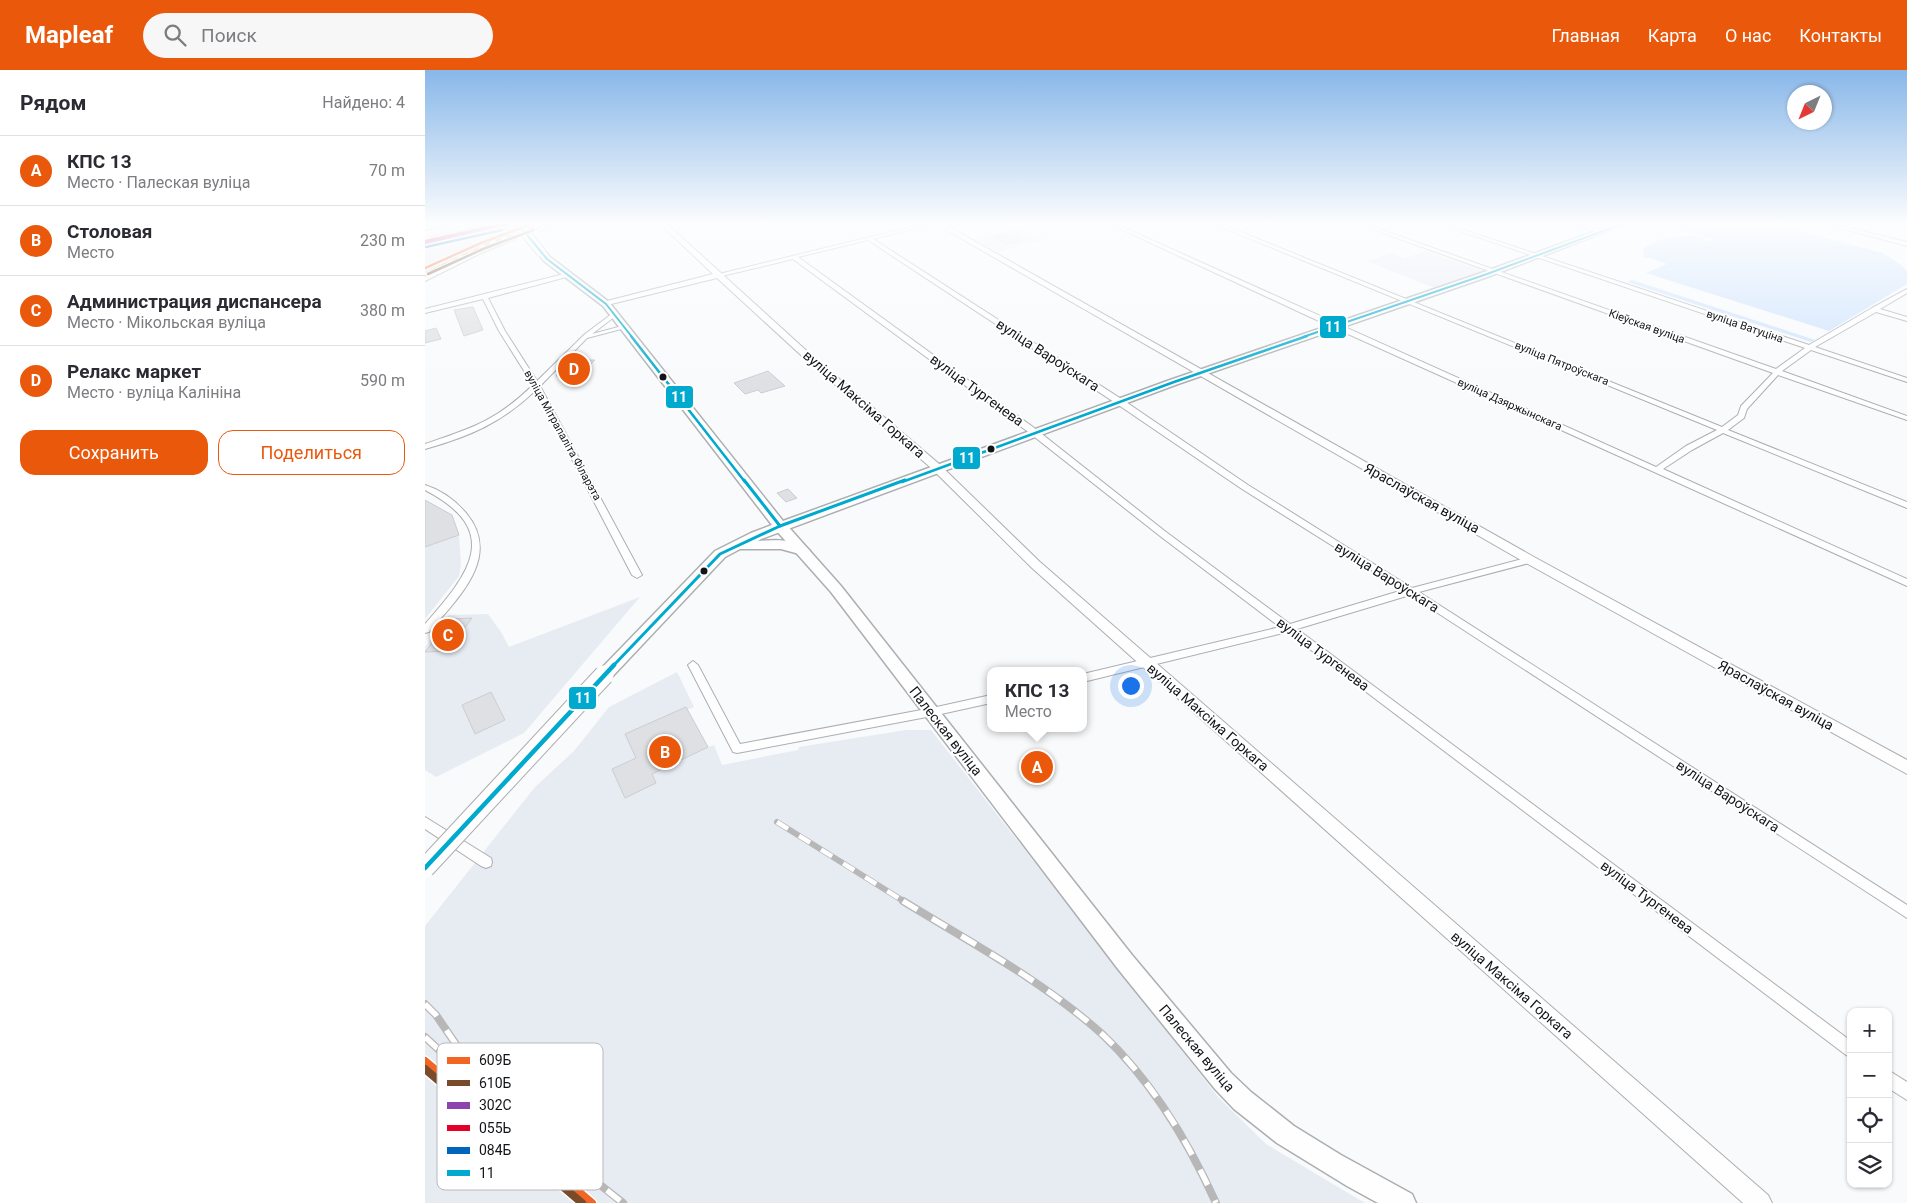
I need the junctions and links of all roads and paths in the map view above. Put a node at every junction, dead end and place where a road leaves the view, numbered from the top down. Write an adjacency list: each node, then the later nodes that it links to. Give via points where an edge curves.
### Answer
1 (561, 277): 14 (street)
2 (570, 277): 16 (main road, Палеская вуліца)
3 (711, 277): 16 (street)
4 (720, 277): 37 (street, вуліца Максіма Горкага)
5 (822, 277): 34 (street, вуліца Тургенева)
6 (927, 277): 31 (street, вуліца Вароўскага)
7 (1033, 277): 27 (street, Яраслаўская вуліца)
8 (1227, 277): 23 (street, вуліца Дзяржынскага)
9 (1349, 277): 15 (street, вуліца Пятроўскага)
10 (1480, 277): 15 (main road)
11 (1508, 277): 28 (street, Кіеўская вуліца)
12 (1599, 277): 26 (street, вуліца Ватуціна)
13 (1907, 292): 17 (street)
14 (485, 297): 18 (street); 30 (street, вуліца Мітрапаліта Філарэта)
15 (1409, 301): 23 (main road); 33 (street, вуліца Пятроўскага)
16 (606, 304): 19 (main road, Палеская вуліца)
17 (1874, 309): 20 (street); 26 (street)
18 (425, 311)
19 (615, 314): 21 (street); 22 (main road, Палеская вуліца)
20 (1907, 319)
21 (600, 325): 24 (street); 25 (street)
22 (626, 327): 24 (street); 40 (main road, Палеская вуліца)
23 (1336, 327): 27 (main road); 36 (street, вуліца Дзяржынскага)
24 (610, 330): 25 (street)
25 (584, 339): 30 (street)
26 (1809, 348): 28 (street); 29 (street, вуліца Ватуціна)
27 (1202, 372): 31 (main road); 43 (street, Яраслаўская вуліца)
28 (1777, 372): 32 (street, Кіеўская вуліца); 33 (street, via 1744,408 1741,416)
29 (1907, 380)
30 (536, 387): 35 (street, via 492,422); 44 (street, вуліца Мітрапаліта Філарэта)
31 (1120, 402): 34 (main road); 46 (street, вуліца Вароўскага, via 1245,487)
32 (1907, 418)
33 (1723, 430): 36 (street); 39 (street, вуліца Пятроўскага)
34 (1034, 433): 37 (main road); 47 (street, вуліца Тургенева)
35 (425, 447)
36 (1658, 469): 45 (street, вуліца Дзяржынскага)
37 (937, 470): 40 (main road); 49 (street, вуліца Максіма Горкага, via 1036,565)
38 (425, 487): 48 (street, via 455,504 473,529 477,545 475,566)
39 (1907, 505)
40 (780, 526): 41 (main road); 42 (main road, Палеская вуліца)
41 (732, 547): 42 (main road, via 772,543); 57 (main road, bridge, via 720,554 604,675)
42 (803, 551): 53 (main road, Палеская вуліца)
43 (1531, 560): 46 (street); 54 (street, Яраслаўская вуліца)
44 (637, 575)
45 (1907, 584)
46 (1411, 591): 47 (street); 58 (street, вуліца Вароўскага)
47 (1289, 628): 49 (street); 59 (street, вуліца Тургенева)
48 (425, 630)
49 (1147, 664): 51 (street); 63 (street, вуліца Максіма Горкага)
50 (693, 665): 53 (street, via 737,749)
51 (1087, 677)
52 (987, 700): 53 (street)
53 (932, 712): 62 (main road, Палеская вуліца, via 1125,962 1240,1099 1292,1140)
54 (1907, 768)
55 (425, 822): 56 (street)
56 (487, 862)
57 (425, 868)
58 (1907, 912)
59 (1847, 1047)
60 (1892, 1081): 61 (street)
61 (1907, 1092)
62 (1403, 1203)
63 (1760, 1203)

